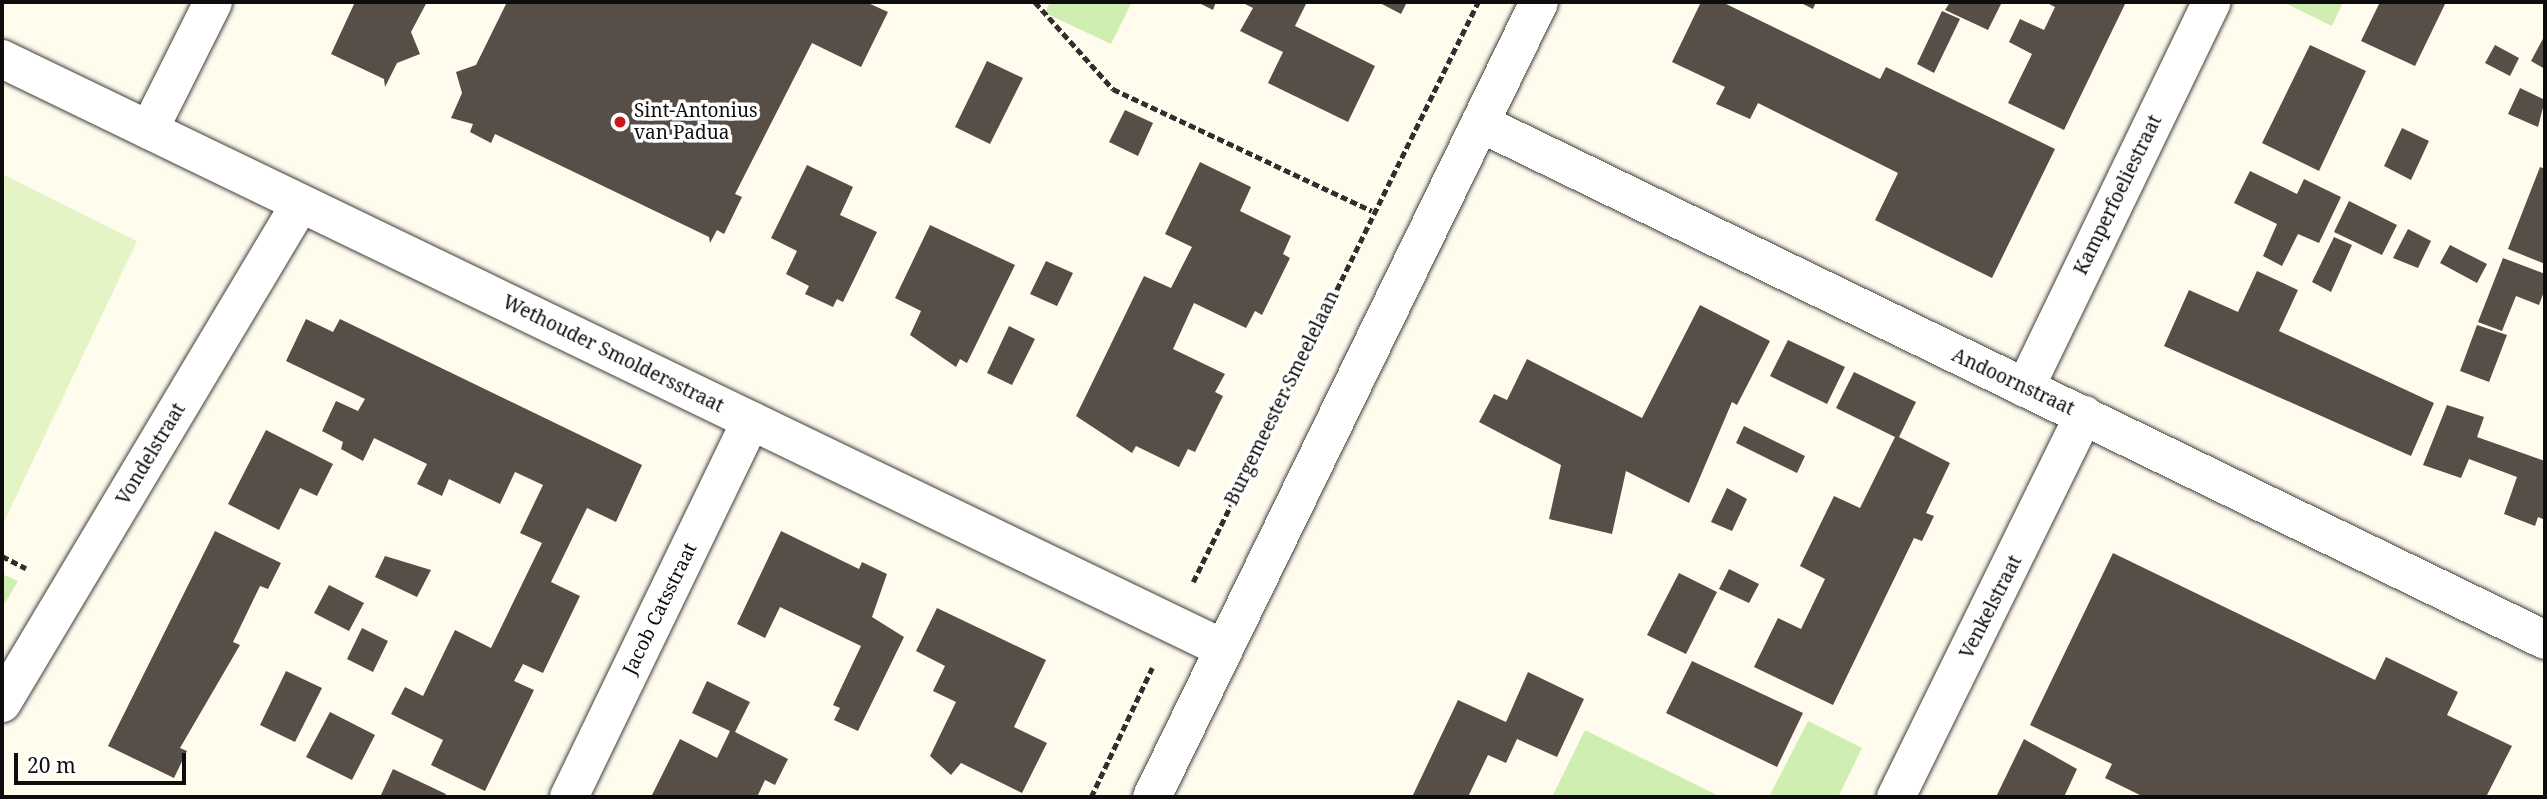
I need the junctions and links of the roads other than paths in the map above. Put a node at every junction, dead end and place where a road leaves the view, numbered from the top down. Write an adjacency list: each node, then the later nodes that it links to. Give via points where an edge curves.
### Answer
1 (213, 2): 6 (street)
2 (1539, 2): 5 (street)
3 (2212, 2): 8 (street, Kamperfoeliestraat)
4 (2, 59): 6 (street, Wethouder Smoldersstraat)
5 (1480, 123): 8 (street, Andoornstraat); 12 (street)
6 (149, 130): 7 (street, Wethouder Smoldersstraat)
7 (300, 204): 10 (street, Wethouder Smoldersstraat); 13 (street, Vondelstraat)
8 (2025, 388): 9 (street, Andoornstraat)
9 (2084, 415): 11 (street, Andoornstraat); 16 (street, Venkelstraat)
10 (751, 421): 12 (street, Wethouder Smoldersstraat); 14 (street, Jacob Catsstraat)
11 (2545, 640)
12 (1224, 649): 15 (street)
13 (2, 703)
14 (569, 797)
15 (1152, 797)
16 (1896, 797)

